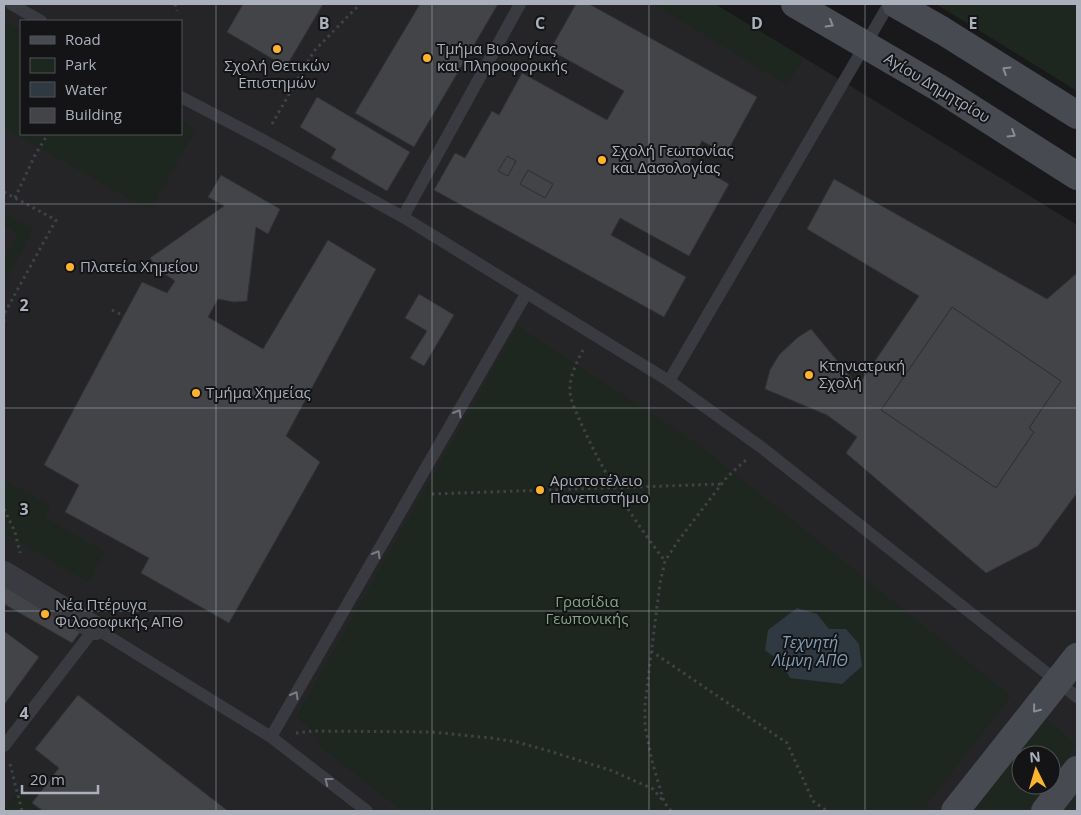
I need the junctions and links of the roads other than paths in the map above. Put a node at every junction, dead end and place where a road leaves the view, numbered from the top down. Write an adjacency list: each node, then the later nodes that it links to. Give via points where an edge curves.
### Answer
1 (11, 4): 6 (lane)
2 (520, 4): 11 (lane)
3 (795, 4): 7 (main road, Αγίου Δημητρίου, one-way to 7)
4 (889, 4): 7 (lane)
5 (896, 4): 9 (main road, one-way to 5)
6 (40, 20)
7 (865, 45): 10 (main road, Αγίου Δημητρίου, one-way to 10); 13 (lane)
8 (182, 98): 11 (lane)
9 (1077, 115)
10 (1077, 176)
11 (403, 217): 12 (lane)
12 (526, 294): 13 (lane); 18 (lane, one-way to 12)
13 (668, 381): 17 (lane, via 761,448)
14 (4, 573): 15 (street)
15 (95, 628): 18 (lane); 19 (lane)
16 (1077, 657): 17 (main road)
17 (1067, 690): 22 (main road, one-way to 22)
18 (271, 737): 21 (lane, one-way to 18)
19 (6, 743)
20 (1077, 770): 23 (main road)
21 (367, 811)
22 (954, 811)
23 (1045, 811)

